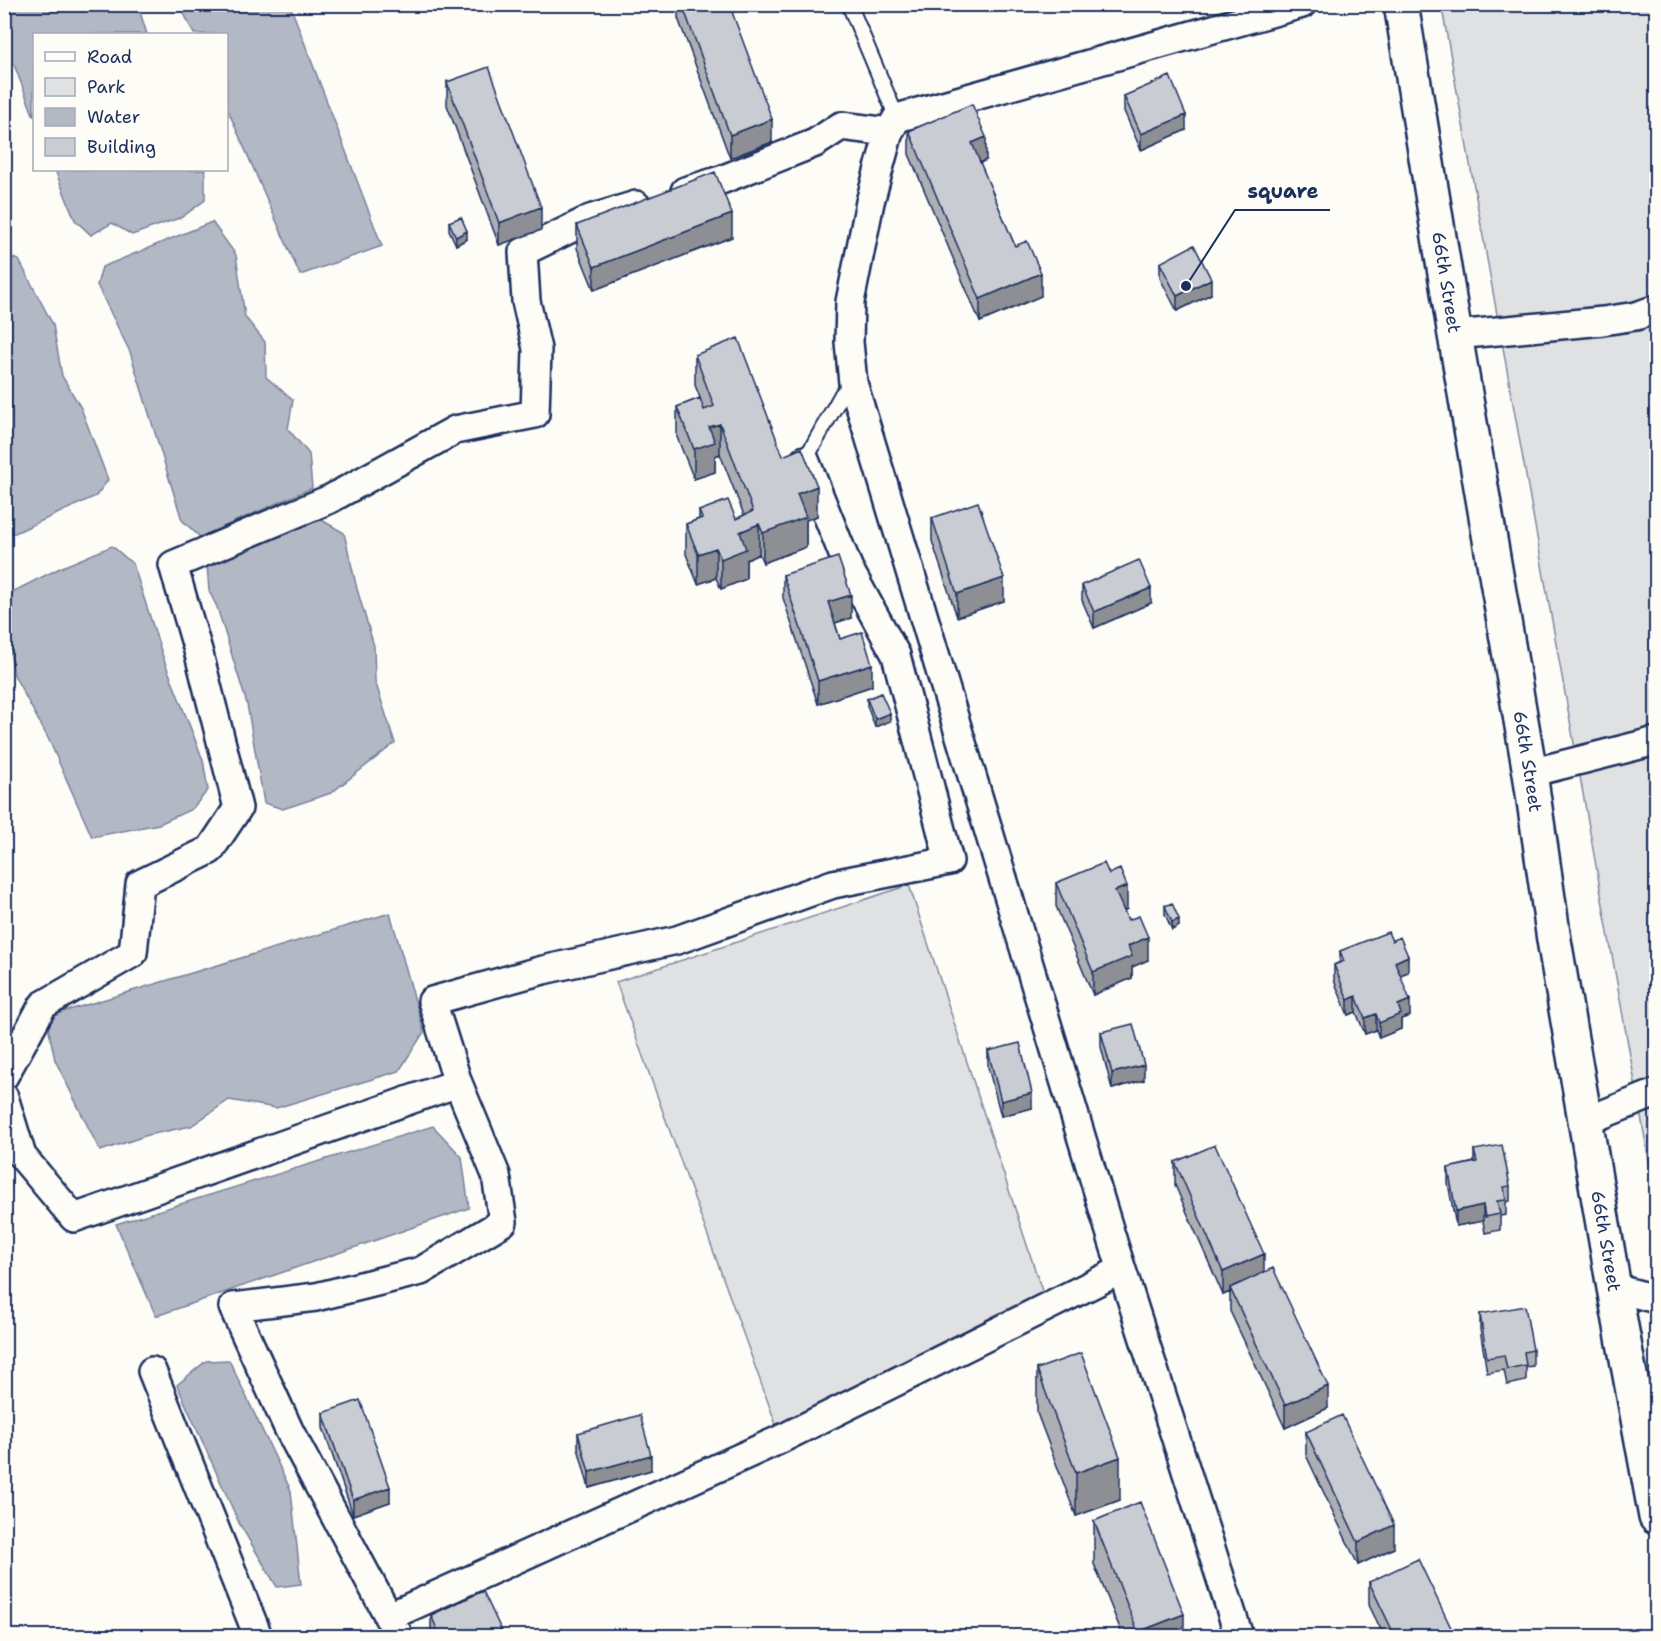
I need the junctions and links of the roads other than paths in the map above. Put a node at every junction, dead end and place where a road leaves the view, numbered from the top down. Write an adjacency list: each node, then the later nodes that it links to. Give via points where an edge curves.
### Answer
1 (849, 4): 4 (lane)
2 (1302, 4): 4 (street)
3 (1401, 4): 6 (street, 66th Street)
4 (893, 125): 7 (street, via 870,202 850,302); 11 (street, via 841,126 757,166 590,219 523,252 526,301 537,349 535,414 455,430 330,499 174,565 238,808 210,850 140,884 133,953 43,1005)
5 (1656, 309): 6 (street, via 1603,321)
6 (1455, 334): 10 (street, 66th Street)
7 (852, 383): 8 (lane); 16 (street)
8 (805, 460): 12 (street, via 849,569 896,655 949,861 833,884 677,940 543,970 432,1001)
9 (1656, 741): 10 (street)
10 (1530, 773): 15 (street, 66th Street)
11 (4, 1076)
12 (458, 1083): 14 (street, via 74,1218 22,1156); 21 (street, via 496,1175 503,1222 421,1271 316,1297 233,1307 288,1430)
13 (1656, 1093): 15 (street)
14 (4, 1097)
15 (1586, 1121): 17 (street, 66th Street)
16 (1121, 1270): 21 (street); 23 (street)
17 (1614, 1288): 18 (street); 20 (street, 66th Street)
18 (1656, 1299)
19 (152, 1371): 22 (street)
20 (1656, 1517)
21 (393, 1627)
22 (258, 1636)
23 (1239, 1636)

